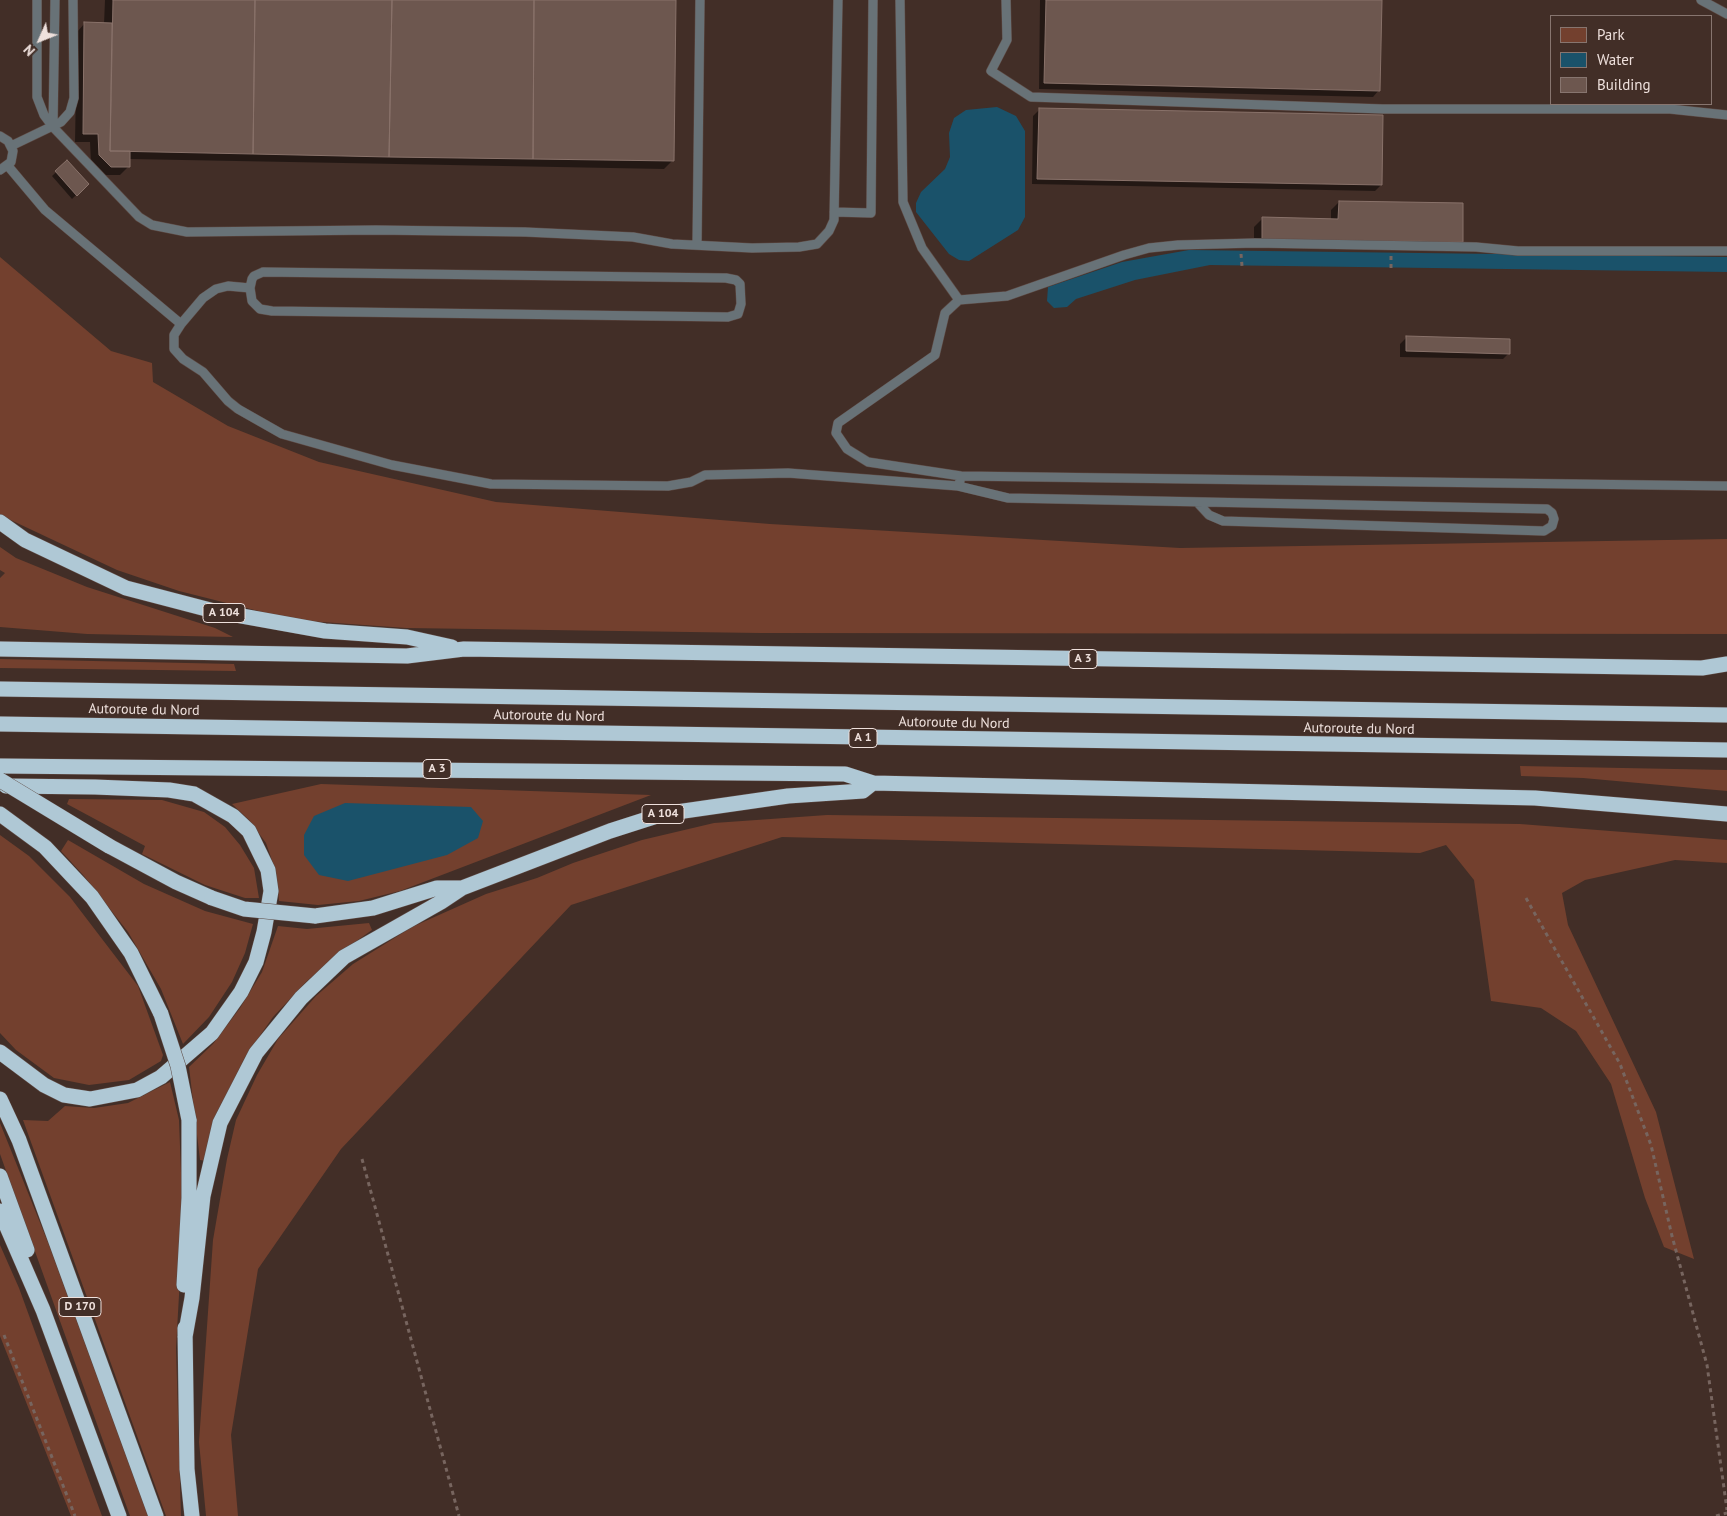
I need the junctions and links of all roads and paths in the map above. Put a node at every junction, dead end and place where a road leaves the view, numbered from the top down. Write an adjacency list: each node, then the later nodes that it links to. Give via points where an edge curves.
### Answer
1 (37, 0): 12 (lane, via 37,97)
2 (55, 0): 12 (lane)
3 (73, 0): 12 (lane, via 73,105 67,118)
4 (700, 0): 17 (lane)
5 (838, 0): 16 (lane)
6 (873, 0): 16 (lane, via 871,213)
7 (900, 0): 24 (lane, via 903,202 922,248)
8 (1006, 0): 11 (lane, via 1007,40 991,71 1030,97 1383,108 1670,109)
9 (1701, 0): 10 (lane)
10 (1727, 14)
11 (1727, 114)
12 (52, 127): 14 (lane); 17 (lane, via 139,217 152,225 187,232 525,232 633,237)
13 (0, 136): 14 (lane)
14 (11, 146): 15 (lane, via 13,156)
15 (4, 168): 25 (lane, via 45,210)
16 (834, 212): 17 (lane, via 829,231 817,244 752,248)
17 (697, 245)
18 (1241, 250): 21 (path)
19 (1727, 251): 24 (lane, via 1518,251 1476,247 1255,243 1178,245 1124,255 1007,296)
20 (1391, 252): 22 (path)
21 (1242, 266)
22 (1391, 268)
23 (250, 288): 23 (lane, via 255,305 272,311 728,317 738,314 741,304 740,284 726,278 263,272 254,276); 25 (lane, via 228,286 216,289 203,298)
24 (959, 300): 26 (lane, via 945,312 935,355 838,423 836,433 847,450 868,462)
25 (180, 324): 27 (lane, via 174,335 174,349 203,372 238,409 282,434 392,465 490,484 668,486 691,482 705,475 788,473)
26 (961, 476): 27 (lane); 28 (lane)
27 (958, 486): 29 (lane, via 1008,498)
28 (1727, 486)
29 (1197, 502): 29 (lane, via 1547,509 1554,519 1552,526 1544,531 1223,521 1209,515)
30 (0, 522): 32 (highway, A 104, via 25,540 126,588 233,614 325,631 407,637)
31 (0, 648): 32 (highway, A 3, via 407,656)
32 (464, 649): 34 (highway, A 3)
33 (1727, 664): 34 (highway)
34 (1702, 668): 35 (highway, A 3)
35 (1727, 676)
36 (0, 689): 37 (highway, Autoroute du Nord)
37 (1727, 715)
38 (0, 724): 39 (highway, Autoroute du Nord / A 1)
39 (1727, 750)
40 (0, 766): 42 (highway, A 3, via 845,774)
41 (0, 780): 46 (highway, A 104, bridge, via 176,882 244,909 315,916 373,908 437,888)
42 (873, 784): 45 (highway, A 3, via 1535,798); 46 (highway, A 104, via 862,791 788,796 663,814)
43 (0, 786): 48 (highway, via 169,790 194,794 233,816 249,831 268,870 271,891 256,962 241,992 212,1033 162,1077 137,1090 115,1096 90,1099 64,1095 44,1085)
44 (0, 814): 55 (highway, bridge, via 45,848 92,897 131,953 161,1014 178,1066 189,1120)
45 (1727, 814)
46 (462, 888): 55 (highway, via 344,957 301,998 256,1053 220,1123 203,1196)
47 (1526, 898): 56 (path, via 1620,1064 1651,1145 1707,1365)
48 (0, 1052)
49 (0, 1099): 59 (highway, D 170, via 19,1140)
50 (362, 1159): 61 (path)
51 (0, 1176): 53 (highway, D 170, via 39,1285)
52 (0, 1211): 53 (highway)
53 (43, 1310): 58 (highway, D 170)
54 (4, 1335): 57 (path)
55 (185, 1336): 60 (highway, via 187,1469)
56 (1727, 1512): 62 (path)
57 (75, 1516)
58 (119, 1516)
59 (156, 1516)
60 (192, 1516)
61 (459, 1516)
62 (1716, 1516)

